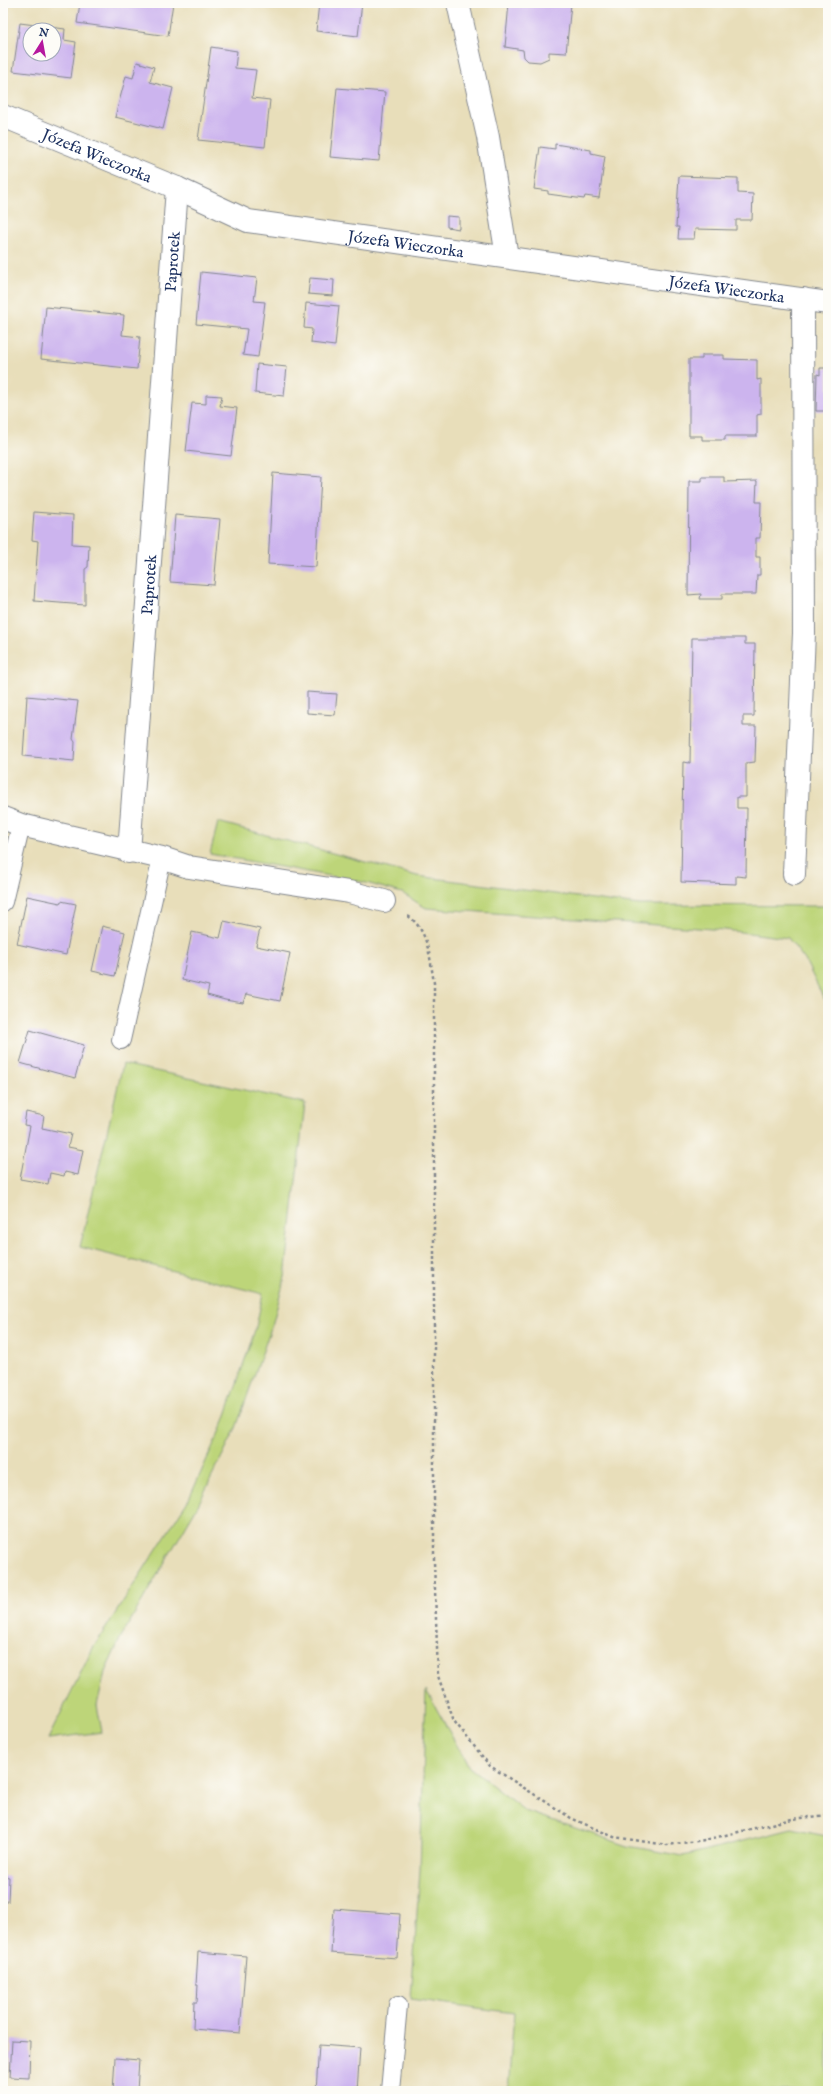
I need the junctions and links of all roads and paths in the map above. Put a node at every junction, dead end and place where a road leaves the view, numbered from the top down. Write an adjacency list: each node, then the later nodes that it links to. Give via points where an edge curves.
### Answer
1 (458, 3): 4 (street, via 488,137)
2 (3, 116): 3 (street, Józefa Wieczorka)
3 (177, 188): 4 (street, Józefa Wieczorka, via 248,222); 8 (street, Paprotek)
4 (507, 257): 5 (street, Józefa Wieczorka)
5 (803, 299): 6 (street, Józefa Wieczorka); 10 (street, via 804,633)
6 (828, 303)
7 (12, 822): 8 (street); 12 (lane)
8 (129, 852): 9 (street)
9 (162, 858): 11 (street, via 189,867 349,892); 13 (lane)
10 (794, 874)
11 (384, 901): 14 (path, via 414,920 427,940 434,983 434,1561 438,1676 454,1721 490,1766 571,1818 614,1837 667,1845 705,1840 792,1819)
12 (3, 902)
13 (121, 1040)
14 (828, 1815)
15 (398, 2005): 16 (lane)
16 (390, 2091)

